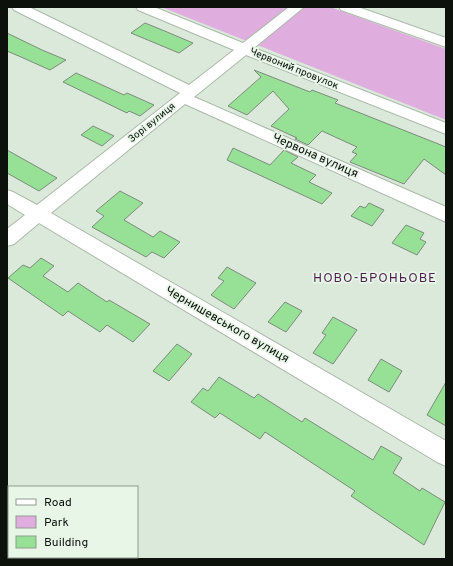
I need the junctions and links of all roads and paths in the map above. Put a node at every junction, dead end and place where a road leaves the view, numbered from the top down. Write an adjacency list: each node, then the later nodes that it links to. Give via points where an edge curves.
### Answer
1 (19, 7): 7 (street, Червона вулиця)
2 (143, 7): 6 (street, Червоний провулок)
3 (297, 7): 6 (street, Зорі вулиця)
4 (346, 7): 5 (street)
5 (446, 43)
6 (244, 49): 7 (street, Зорі вулиця); 8 (street, Червоний провулок)
7 (187, 95): 10 (street, Зорі вулиця); 11 (street, Червона вулиця)
8 (446, 129)
9 (7, 196): 10 (street, Чернишевського вулиця)
10 (39, 214): 12 (street, Зорі вулиця); 13 (street, Чернишевського вулиця)
11 (446, 215)
12 (7, 239)
13 (446, 454)

